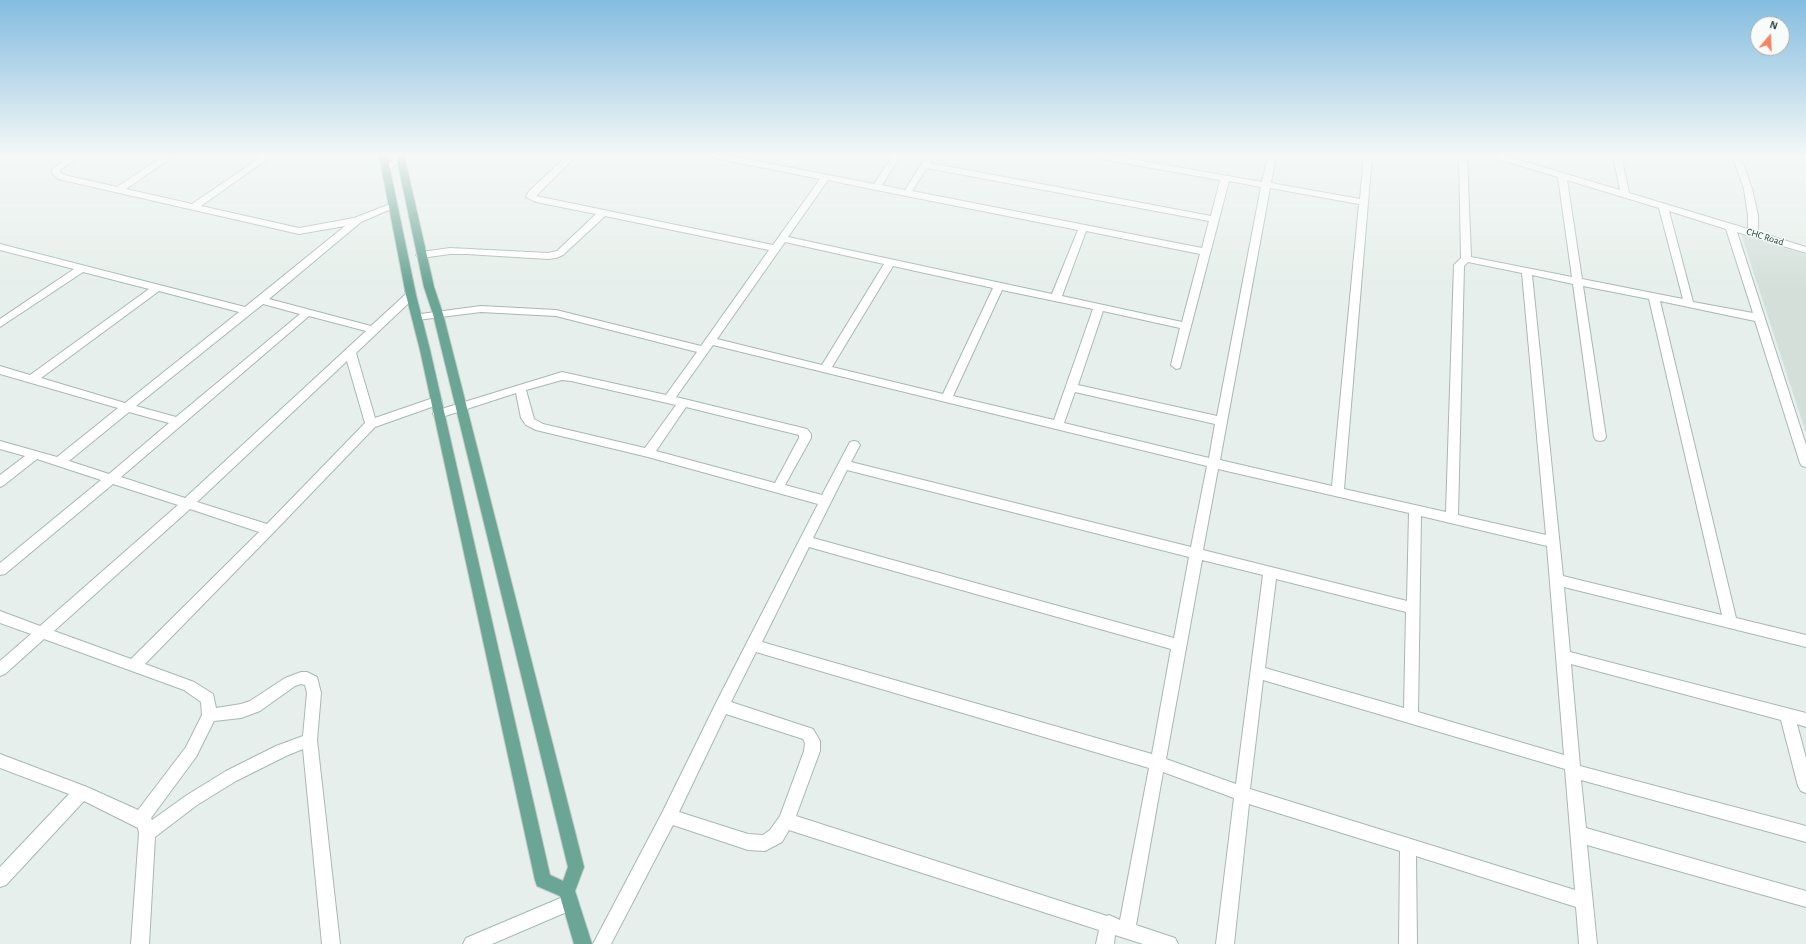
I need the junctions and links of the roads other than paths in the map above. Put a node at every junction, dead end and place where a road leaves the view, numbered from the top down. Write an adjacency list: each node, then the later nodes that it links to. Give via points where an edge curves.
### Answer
1 (158, 199): 19 (street)
2 (205, 199): 19 (street)
3 (391, 199): 17 (main road)
4 (410, 199): 31 (main road)
5 (536, 199): 20 (street)
6 (810, 199): 26 (street)
7 (937, 199): 24 (street)
8 (1107, 199): 21 (street)
9 (1219, 199): 21 (street)
10 (1263, 199): 68 (street)
11 (1346, 199): 16 (street)
12 (1464, 199): 32 (street)
13 (1565, 199): 36 (street)
14 (1641, 199): 18 (street, CHC Road)
15 (1750, 199): 25 (street)
16 (1363, 202): 84 (street)
17 (392, 206): 22 (street); 39 (main road)
18 (1664, 206): 23 (street, CHC Road); 43 (street)
19 (194, 207): 22 (street, via 299,231)
20 (603, 213): 27 (street); 31 (street, via 556,255 466,250)
21 (1214, 219): 30 (street)
22 (358, 220): 42 (street)
23 (1730, 226): 25 (street, CHC Road); 49 (street)
24 (1083, 228): 30 (street); 41 (street)
25 (1753, 234): 28 (street, CHC Road)
26 (782, 239): 27 (street); 33 (street)
27 (776, 249): 53 (street)
28 (1806, 250)
29 (3, 251): 34 (street)
30 (1206, 252): 51 (street)
31 (421, 255): 47 (main road)
32 (1466, 259): 35 (street); 88 (street, via 1459,265)
33 (890, 262): 37 (street); 56 (street)
34 (82, 268): 38 (street); 50 (street)
35 (1527, 272): 36 (street); 91 (street)
36 (1577, 281): 40 (street); 72 (street)
37 (999, 286): 41 (street); 62 (street)
38 (157, 288): 45 (street); 58 (street)
39 (411, 295): 48 (main road); 52 (street)
40 (1654, 297): 43 (street); 98 (street)
41 (1056, 298): 44 (street)
42 (261, 300): 45 (street); 46 (street)
43 (1689, 304): 49 (street)
44 (1099, 307): 51 (street); 59 (street)
45 (247, 312): 66 (street)
46 (307, 312): 52 (street); 69 (street)
47 (438, 314): 48 (street); 53 (street, via 481,309 556,313); 65 (main road)
48 (416, 317): 63 (main road)
49 (1760, 318): 79 (street)
50 (0, 324)
51 (1186, 326): 55 (street)
52 (373, 330): 54 (street)
53 (707, 346): 56 (street); 61 (street)
54 (350, 352): 70 (street); 86 (street)
55 (1176, 365)
56 (825, 369): 62 (street)
57 (0, 370): 58 (street)
58 (31, 380): 66 (street)
59 (1071, 387): 68 (street); 71 (street)
60 (520, 388): 61 (street, via 562,376); 65 (street); 75 (street, via 530,422 540,427)
61 (669, 398): 64 (street)
62 (947, 398): 71 (street)
63 (436, 401): 67 (main road); 70 (street)
64 (684, 402): 75 (street); 83 (street, via 798,430 805,434)
65 (460, 407): 67 (street); 126 (main road, via 576,867)
66 (128, 408): 69 (street); 77 (street)
67 (440, 414): 126 (main road, via 543,880)
68 (1222, 421): 78 (street)
69 (178, 422): 81 (street)
70 (371, 424): 89 (street)
71 (1058, 425): 78 (street)
72 (1600, 437)
73 (0, 445): 76 (street)
74 (854, 445): 80 (street)
75 (648, 453): 83 (street)
76 (35, 454): 77 (street); 82 (street)
77 (59, 462): 81 (street)
78 (1213, 463): 84 (street); 92 (street)
79 (1806, 464)
80 (844, 465): 85 (street); 92 (street)
81 (111, 480): 86 (street); 93 (street)
82 (0, 482)
83 (778, 488): 85 (street)
84 (1338, 492): 87 (street)
85 (826, 501): 90 (street)
86 (187, 504): 89 (street); 99 (street)
87 (1415, 510): 88 (street); 96 (street)
88 (1452, 519): 91 (street)
89 (269, 530): 104 (street)
90 (805, 541): 101 (street); 102 (street)
91 (1553, 542): 95 (street)
92 (1196, 554): 94 (street); 102 (street)
93 (0, 570)
94 (1270, 572): 96 (street); 106 (street)
95 (1556, 580): 98 (street); 103 (street)
96 (1414, 608): 110 (street)
97 (0, 617): 99 (street)
98 (1730, 622): 100 (street)
99 (42, 632): 104 (street); 105 (street)
100 (1806, 641)
101 (753, 645): 107 (street); 114 (street)
102 (1179, 645): 114 (street)
103 (1563, 656): 109 (street); 115 (street)
104 (133, 666): 108 (street, via 189,686 208,699)
105 (0, 670)
106 (1258, 672): 110 (street); 118 (street)
107 (722, 706): 119 (street); 120 (street, via 808,734 813,741 812,751)
108 (209, 715): 112 (street, via 241,711 255,706 290,682 307,678 312,681 314,694); 121 (street, via 191,752)
109 (1787, 715): 111 (street); 116 (street)
110 (1411, 717): 115 (street)
111 (1806, 720)
112 (310, 740): 121 (street, via 231,776); 132 (street)
113 (0, 761): 117 (street)
114 (1157, 763): 118 (street); 130 (street)
115 (1572, 768): 122 (street); 123 (street)
116 (1806, 786)
117 (82, 792): 121 (street); 125 (street)
118 (1242, 794): 124 (street); 138 (street)
119 (669, 816): 120 (street, via 748,842 765,843 776,836); 135 (street)
120 (786, 821): 129 (street)
121 (144, 827): 131 (street)
122 (1578, 834): 127 (street); 128 (street)
123 (1806, 834)
124 (1408, 846): 128 (street); 139 (street)
125 (0, 879)
126 (568, 897): 133 (street); 134 (main road)
127 (1806, 899)
128 (1583, 901): 140 (street)
129 (1109, 923): 130 (street); 136 (street)
130 (1127, 930): 137 (street)
131 (140, 944)
132 (331, 944)
133 (472, 944)
134 (583, 944)
135 (602, 944)
136 (1105, 944)
137 (1169, 944)
138 (1226, 944)
139 (1408, 944)
140 (1588, 944)

